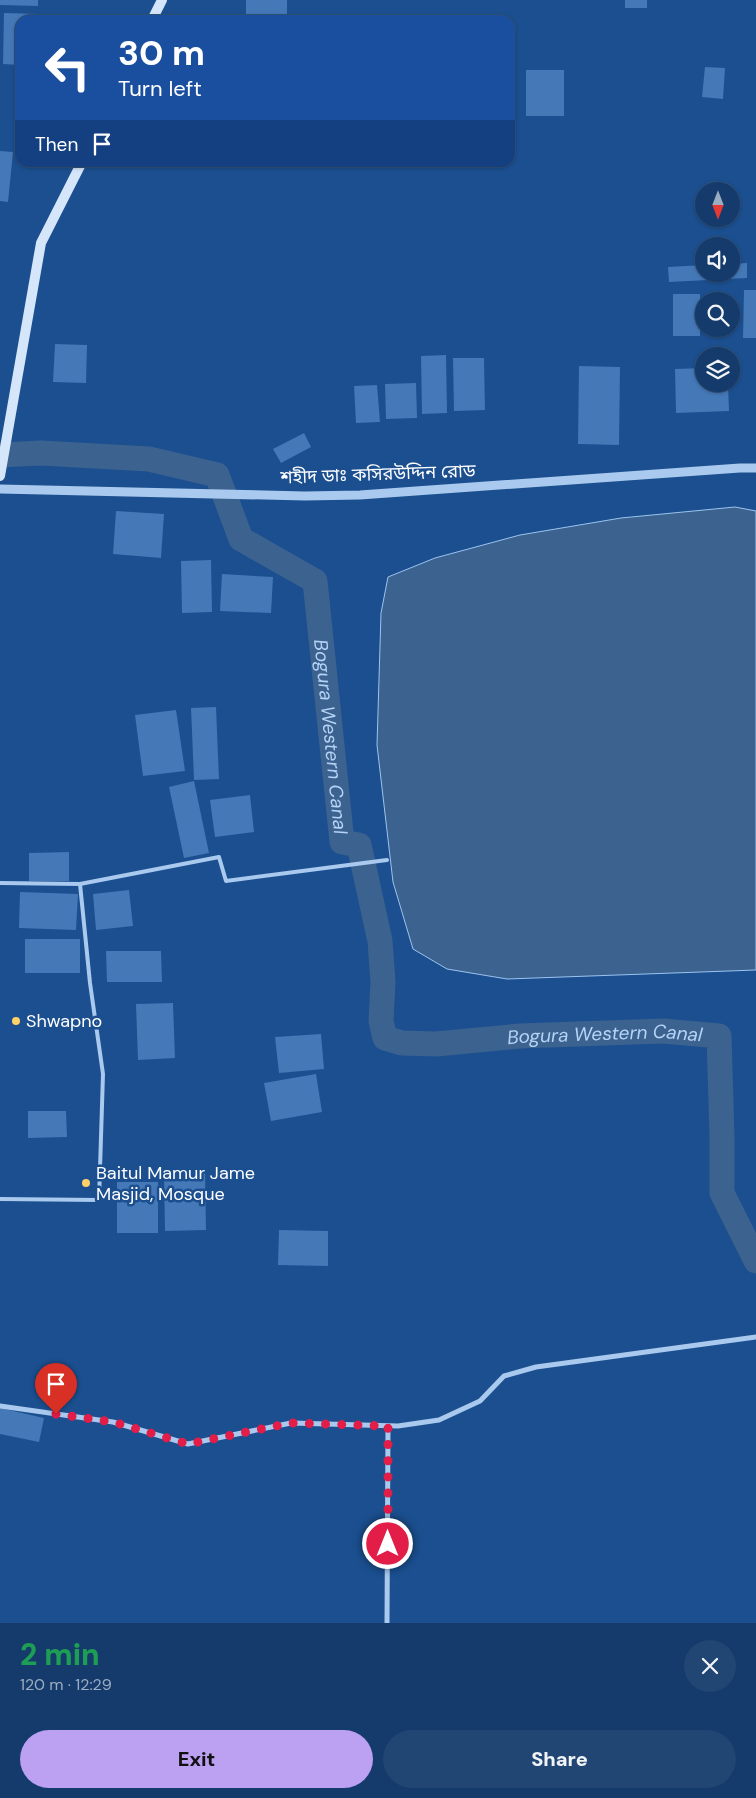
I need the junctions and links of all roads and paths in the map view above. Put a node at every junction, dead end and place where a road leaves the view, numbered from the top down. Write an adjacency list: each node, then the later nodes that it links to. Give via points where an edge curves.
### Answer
1 (162, 0): 2 (main road)
2 (154, 15)
3 (79, 167): 5 (main road, via 41,243)
4 (756, 468): 6 (street, শহীদ ডাঃ কসিরউদ্দিন রোড, via 360,495)
5 (0, 474)
6 (0, 489)
7 (387, 860): 9 (lane, via 226,881 219,857)
8 (0, 883): 9 (lane)
9 (80, 884): 10 (lane, via 103,1074 99,1200)
10 (0, 1199)
11 (756, 1337): 13 (street, via 536,1367 504,1376 480,1401 440,1420)
12 (0, 1406): 13 (street, via 113,1422 188,1444 291,1423)
13 (388, 1426): 14 (street)
14 (387, 1623)

